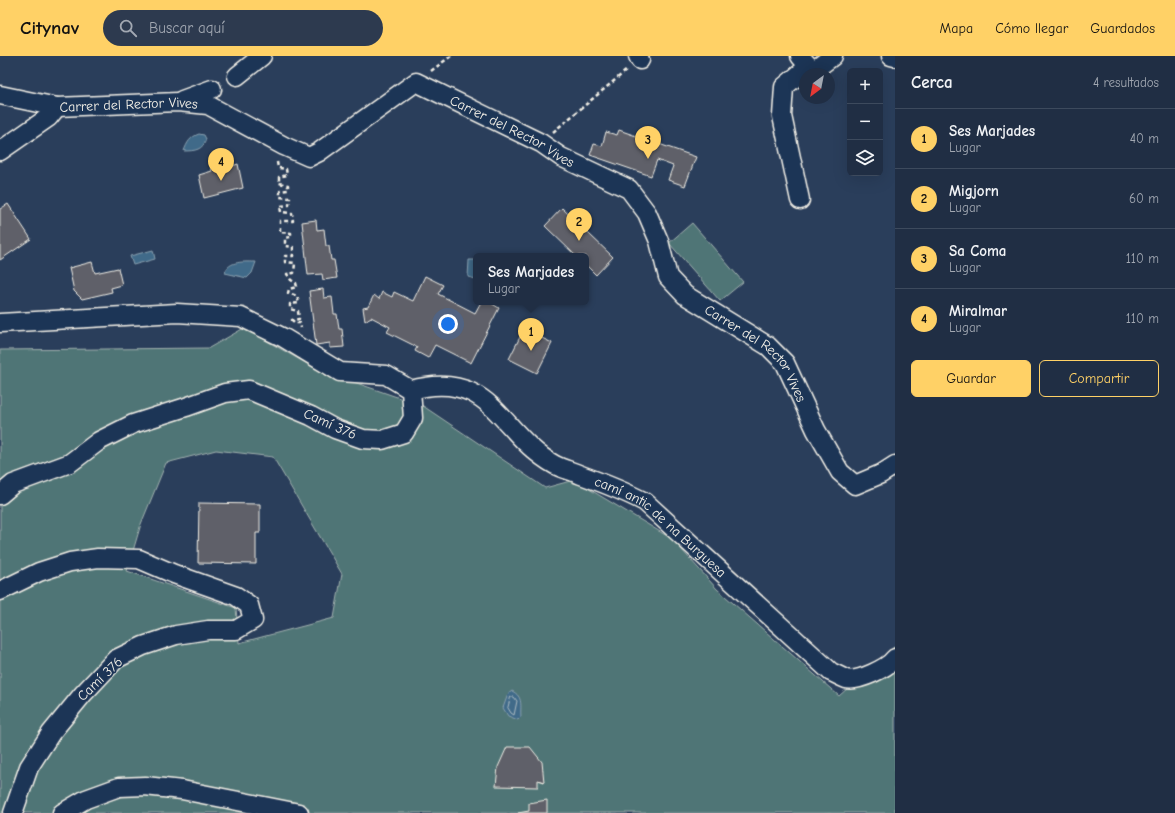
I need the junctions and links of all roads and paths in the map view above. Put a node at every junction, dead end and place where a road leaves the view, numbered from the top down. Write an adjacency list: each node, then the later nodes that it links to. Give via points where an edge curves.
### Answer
1 (262, 56): 8 (street)
2 (451, 56): 9 (path)
3 (833, 56): 7 (street, via 814,71)
4 (890, 56): 5 (street)
5 (895, 57)
6 (639, 58): 14 (path)
7 (804, 61): 17 (street, via 784,86 782,116)
8 (236, 76)
9 (416, 82): 14 (street, Carrer del Rector Vives); 15 (street, Carrer del Rector Vives, via 309,157)
10 (212, 89): 12 (street)
11 (0, 95): 13 (street, Carrer del Rector Vives)
12 (178, 102): 13 (street, Carrer del Rector Vives); 15 (street, Carrer del Rector Vives, via 208,105)
13 (57, 106): 16 (street, via 49,117)
14 (541, 143): 21 (street, Carrer del Rector Vives, via 560,157 629,189 648,213 659,241 668,277 685,294 768,346 785,363 816,430 840,472 855,485)
15 (284, 146): 19 (path, via 285,161 277,161 278,168 286,169 287,176 279,177 279,182 288,185 288,190 280,191 280,197 290,198 289,205 280,206 281,212 292,213 293,221 280,221 280,232 290,233 291,237 285,238 286,246 293,247 294,256 285,256 285,262 294,263 294,273 287,274 297,287 289,289 288,294 297,296 299,303 290,304 290,309 298,311 299,319 292,320 300,323 301,329 295,330)
16 (0, 151)
17 (800, 200)
18 (0, 323): 19 (street, via 177,313 241,317)
19 (293, 343): 20 (street, via 340,372 386,375)
20 (411, 390): 22 (street, Camí 376, via 413,418 404,433 382,440 363,439 335,429 249,390 225,393 133,424 99,441 70,463 13,484); 24 (street, camí antic de na Burguesa, via 441,385 471,392 491,405 530,446 555,465 625,491 645,502 831,672 847,679 864,677 891,663)
21 (895, 465)
22 (0, 495)
23 (0, 591): 25 (street, Camí 376, via 40,572 70,562 98,558 139,559 236,596 249,605 253,620 236,630 176,634 116,659 51,733 29,767)
24 (895, 658)
25 (14, 813)
26 (62, 813): 27 (street, via 86,799 119,787 145,786 182,790)
27 (298, 813)

